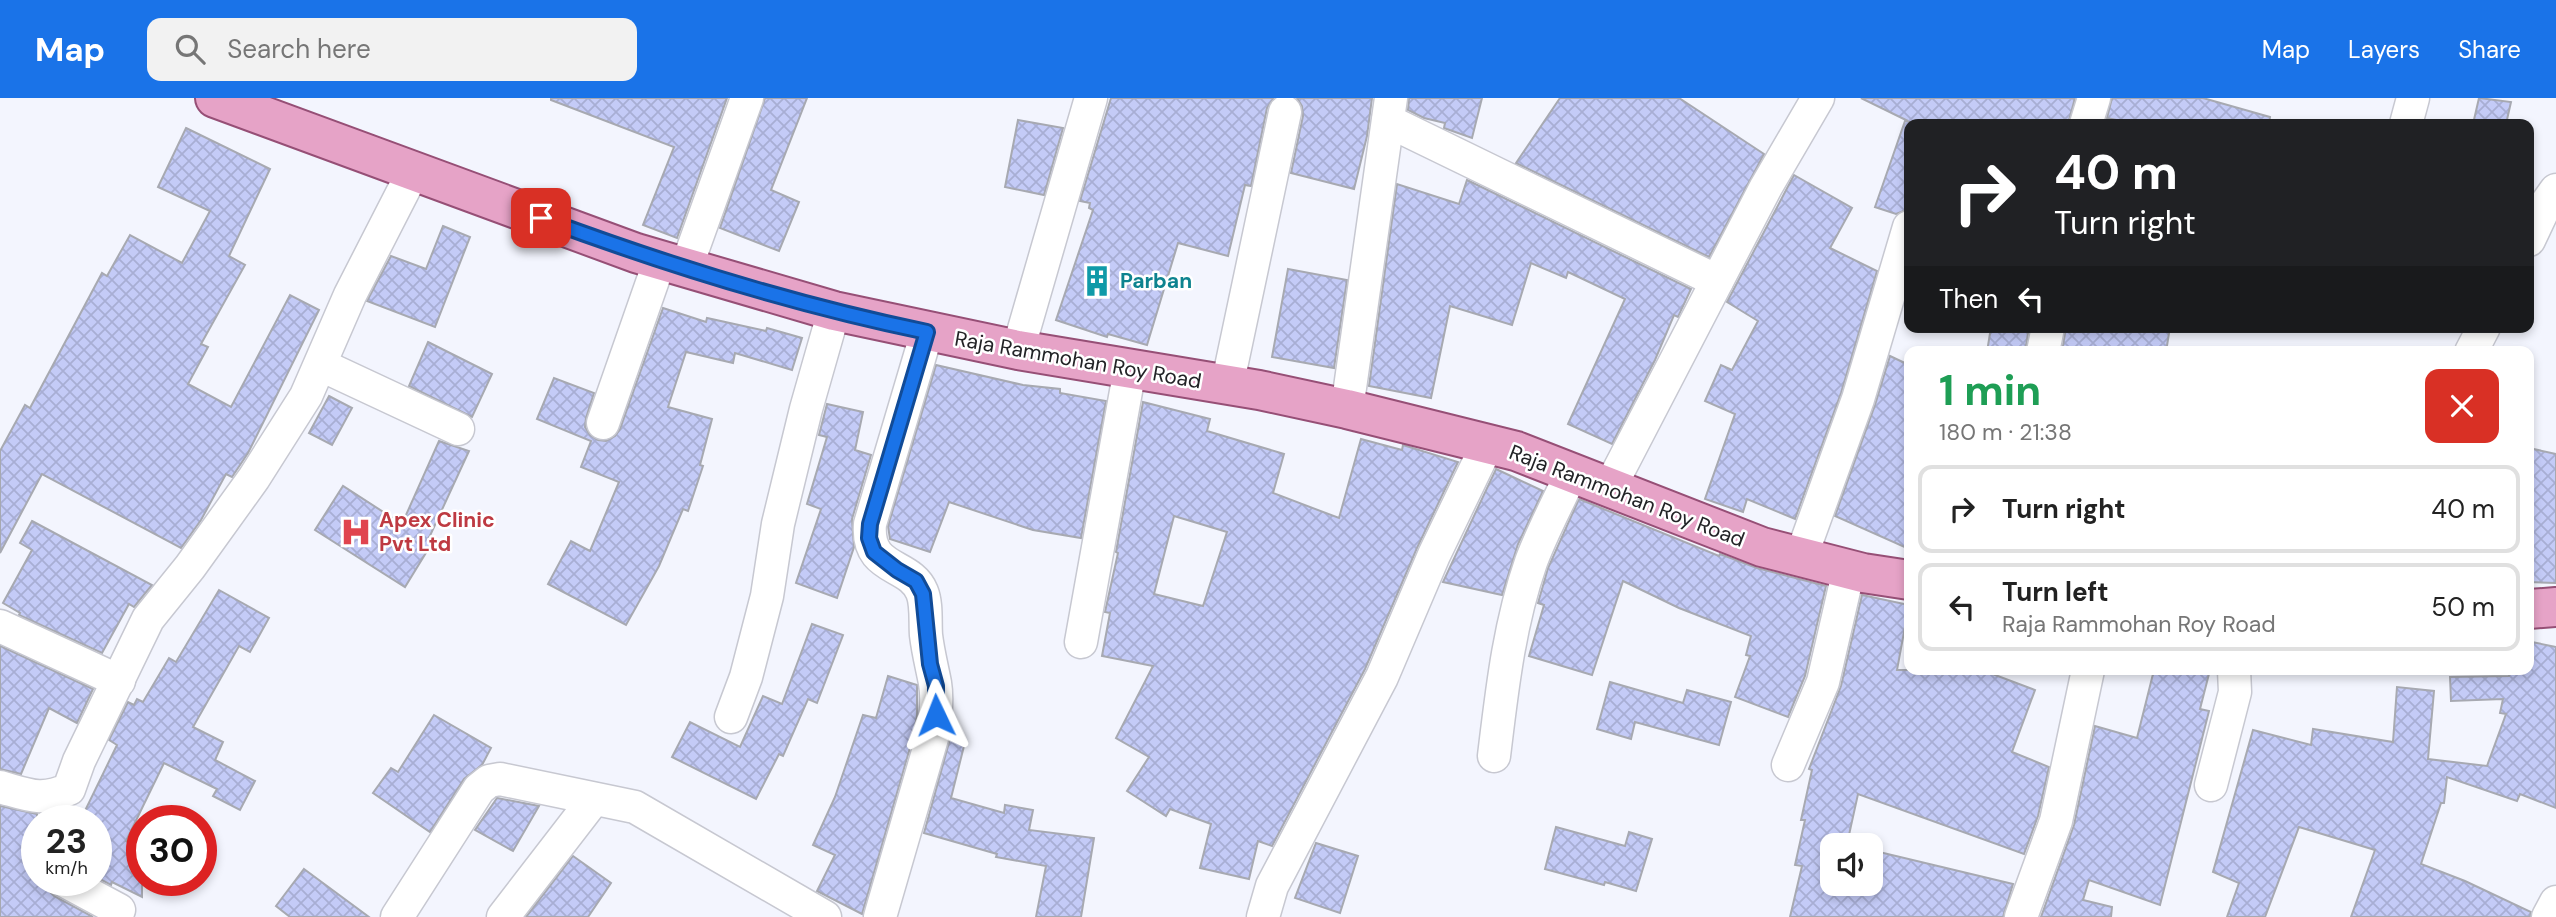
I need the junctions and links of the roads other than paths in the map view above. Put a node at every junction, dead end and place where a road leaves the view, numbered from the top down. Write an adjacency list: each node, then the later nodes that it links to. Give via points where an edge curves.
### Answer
1 (215, 98): 11 (main road, Raja Rammohan Roy Road)
2 (747, 98): 15 (street)
3 (1091, 98): 19 (street)
4 (1818, 98): 16 (street)
5 (2094, 98): 9 (street)
6 (2413, 98): 10 (street)
7 (1389, 110): 16 (street); 23 (street)
8 (1285, 112): 22 (street)
9 (2088, 119)
10 (2407, 119)
11 (414, 170): 15 (main road, Raja Rammohan Roy Road); 20 (street, via 350,295)
12 (2543, 198): 13 (street)
13 (2534, 225)
14 (1904, 244): 29 (street, via 1858,399)
15 (673, 264): 17 (main road, Raja Rammohan Roy Road); 24 (street)
16 (1717, 281): 28 (street)
17 (834, 311): 18 (main road, Raja Rammohan Roy Road); 39 (street, via 781,511 767,596)
18 (927, 332): 19 (main road, Raja Rammohan Roy Road); 53 (street, via 870,524 874,552 916,581 923,594 936,686 932,738)
19 (1018, 350): 21 (main road, Raja Rammohan Roy Road)
20 (321, 365): 25 (street); 38 (street, via 254,478 148,619)
21 (1130, 369): 22 (main road, Raja Rammohan Roy Road); 35 (street)
22 (1227, 386): 23 (main road, Raja Rammohan Roy Road)
23 (1347, 409): 26 (main road, Raja Rammohan Roy Road)
24 (603, 423)
25 (458, 429)
26 (1487, 445): 27 (main road, Raja Rammohan Roy Road, via 1516,451); 54 (street, via 1382,677 1272,886)
27 (1571, 474): 28 (main road, Raja Rammohan Roy Road); 40 (street, via 1532,560 1518,605)
28 (1609, 489): 29 (main road, Raja Rammohan Roy Road, via 1762,547)
29 (1801, 557): 30 (main road, Raja Rammohan Roy Road)
30 (1849, 569): 31 (main road, Raja Rammohan Roy Road); 41 (street, via 1823,682)
31 (1904, 579)
32 (2556, 607): 33 (main road)
33 (2534, 609)
34 (0, 626): 38 (street)
35 (1080, 642)
36 (2087, 675): 55 (street, via 2056,821)
37 (2234, 675): 42 (street, via 2235,692)
38 (119, 681): 44 (street)
39 (731, 717)
40 (1494, 756)
41 (1788, 765)
42 (2211, 785)
43 (0, 787): 44 (street, via 44,797)
44 (69, 789): 46 (street)
45 (594, 799): 50 (street, via 499,779 489,781 479,789); 51 (street); 52 (street, via 635,807)
46 (66, 805)
47 (93, 896): 49 (street)
48 (2556, 901): 56 (street)
49 (119, 910)
50 (397, 917)
51 (503, 917)
52 (825, 917)
53 (880, 917)
54 (1263, 917)
55 (2021, 917)
56 (2548, 917)

